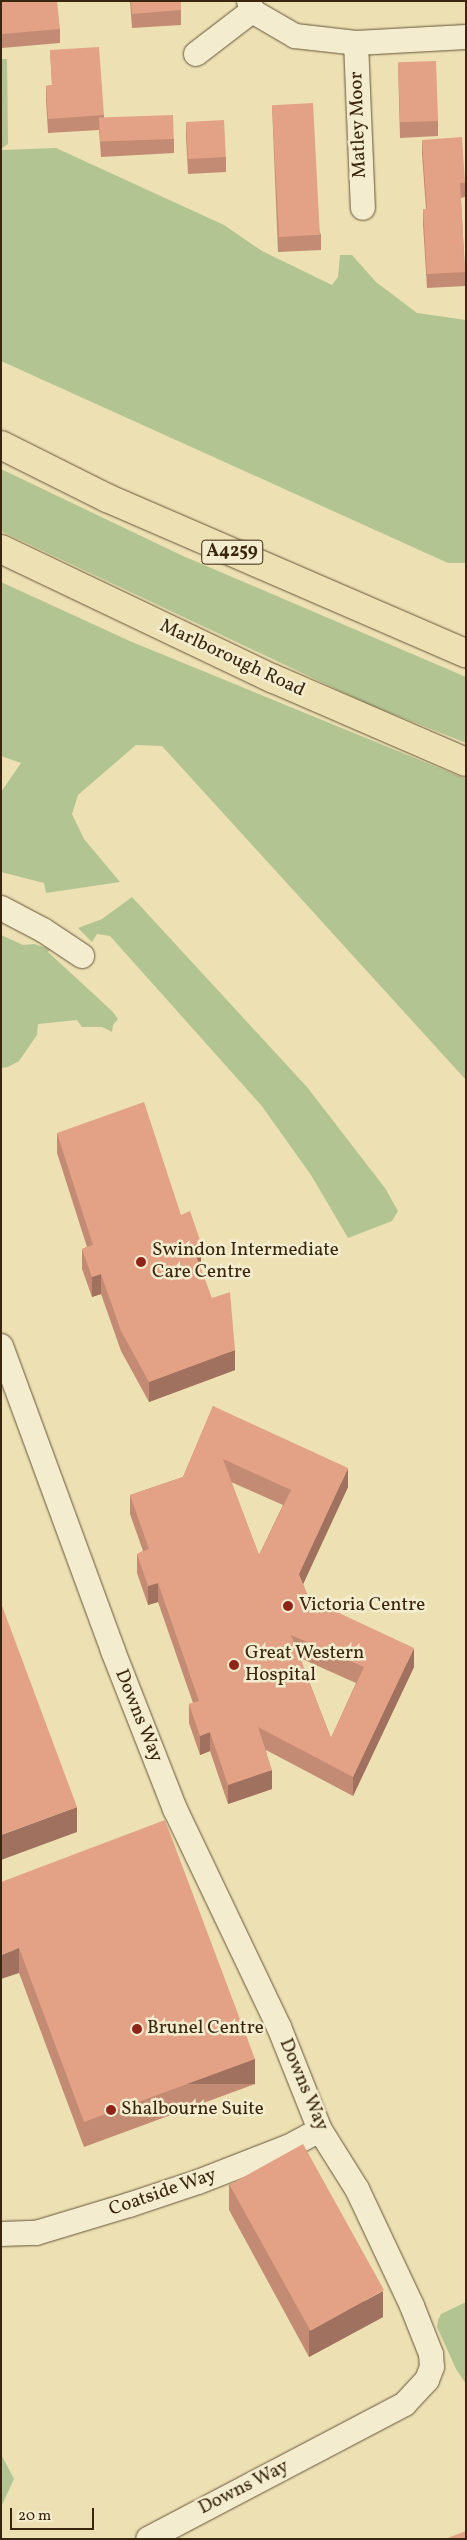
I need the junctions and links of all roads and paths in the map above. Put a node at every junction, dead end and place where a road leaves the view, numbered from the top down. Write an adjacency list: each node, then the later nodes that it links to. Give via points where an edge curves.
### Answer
1 (251, 6): 3 (street, via 295,36); 4 (street)
2 (466, 37): 3 (street)
3 (356, 43): 5 (street, Matley Moor)
4 (196, 54)
5 (363, 208)
6 (1, 445): 8 (main road, A4259, via 107,498)
7 (1, 549): 9 (main road, Marlborough Road, via 274,679)
8 (466, 653)
9 (466, 762)
10 (1, 908): 11 (street)
11 (82, 956)
12 (1, 1346): 13 (street, Downs Way, via 151,1750 197,1856 279,2027)
13 (320, 2130): 14 (street, Coatside Way, via 288,2147 129,2205 36,2233); 15 (street, Downs Way, via 349,2173 423,2332 431,2354 432,2367 427,2380 405,2404 385,2416)
14 (1, 2234)
15 (148, 2539)

